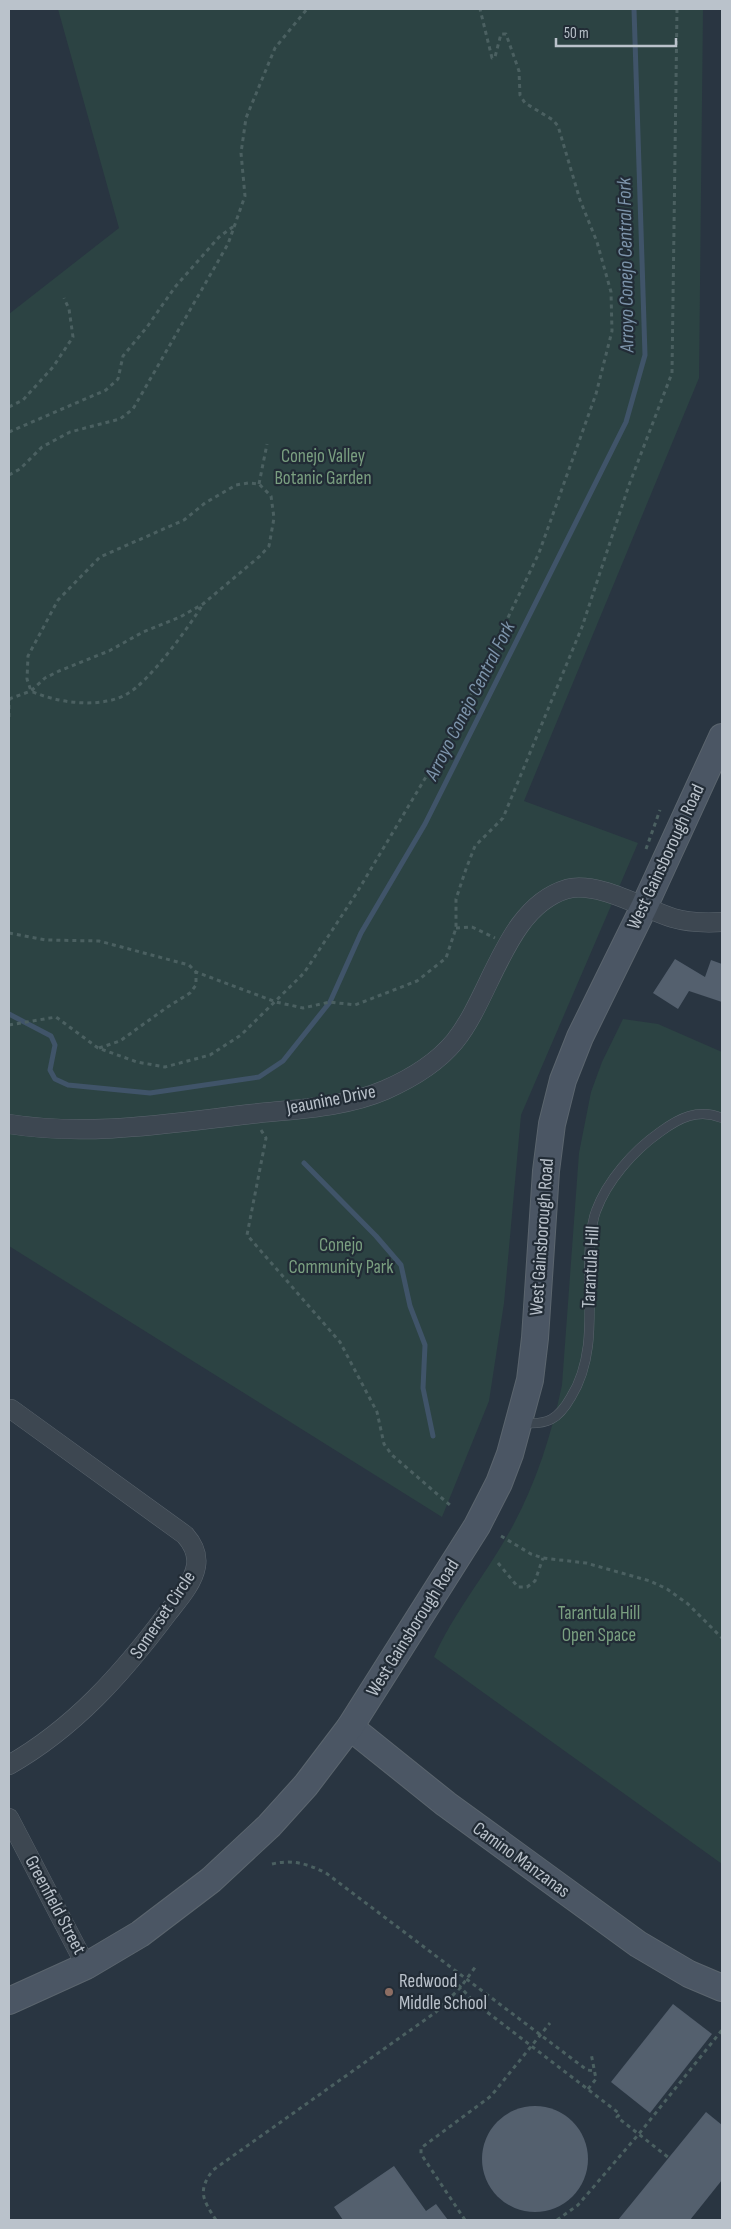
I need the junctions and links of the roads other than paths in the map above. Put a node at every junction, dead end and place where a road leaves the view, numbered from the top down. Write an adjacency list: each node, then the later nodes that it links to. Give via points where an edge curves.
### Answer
1 (722, 737): 2 (street, West Gainsborough Road)
2 (644, 907): 3 (street, Jeaunine Drive, via 680,920); 5 (street, Jeaunine Drive, via 588,888 568,889 544,899 527,914 470,1020 454,1042 433,1062 384,1090 326,1105 109,1129 71,1130); 7 (street, West Gainsborough Road, via 580,1037 552,1124 535,1338)
3 (722, 922)
4 (722, 1118): 7 (lane, Tarantula Hill, via 713,1114 682,1117 650,1139 611,1183 595,1212 591,1234 585,1367 577,1388 556,1416 547,1422)
5 (9, 1124)
6 (12, 1409): 9 (street, Somerset Circle, via 185,1535 192,1544 197,1565 194,1576 178,1600 131,1662 90,1706)
7 (520, 1423): 8 (street, West Gainsborough Road, via 499,1483 477,1526)
8 (343, 1736): 11 (street, West Gainsborough Road, via 306,1785 269,1826 211,1880 140,1934); 12 (street, Camino Manzanas, via 446,1804 638,1944)
9 (9, 1765)
10 (9, 1818): 11 (street, Greenfield Street)
11 (86, 1966): 13 (street, West Gainsborough Road)
12 (722, 1988)
13 (9, 2001)

